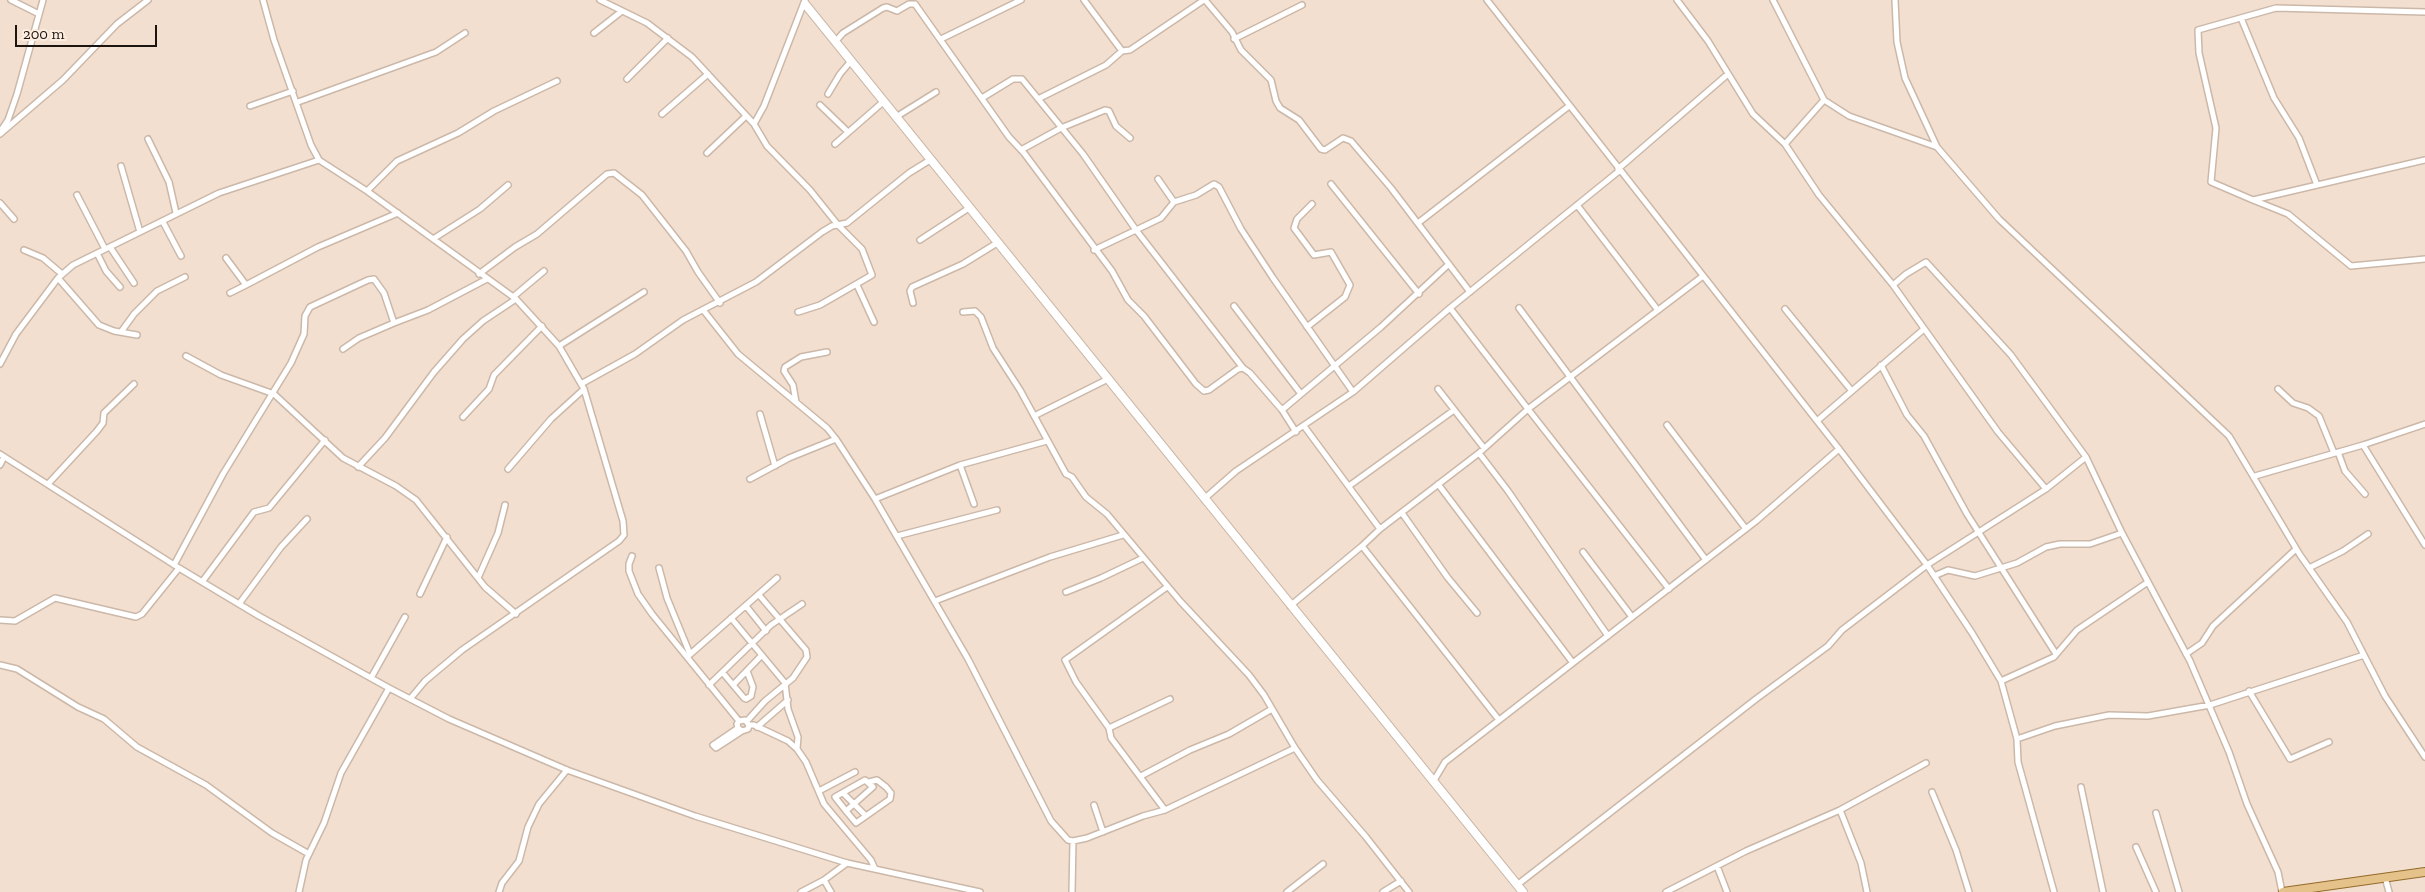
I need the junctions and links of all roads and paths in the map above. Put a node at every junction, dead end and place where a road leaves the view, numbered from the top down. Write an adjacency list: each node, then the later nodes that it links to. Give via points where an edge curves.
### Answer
1 (11, 0): 17 (street)
2 (43, 0): 17 (street)
3 (148, 0): 48 (street, via 117,24 63,80)
4 (263, 0): 31 (street)
5 (600, 0): 15 (street)
6 (1021, 0): 22 (street)
7 (1084, 0): 25 (street)
8 (1204, 0): 23 (street, via 1226,23); 25 (street, via 1130,50)
9 (1487, 0): 41 (street)
10 (1677, 0): 28 (street)
11 (1772, 0): 36 (street)
12 (1895, 0): 53 (street, via 1897,42 1904,78)
13 (804, 1): 24 (street); 45 (street)
14 (1302, 5): 23 (street)
15 (622, 11): 20 (street); 21 (street)
16 (2425, 12): 18 (street, via 2276,8)
17 (39, 14): 48 (street, via 18,94)
18 (2241, 18): 64 (street, via 2274,98 2305,151); 67 (street, via 2198,30 2199,52 2216,128 2211,182)
19 (465, 33): 37 (street, via 436,52)
20 (594, 33)
21 (668, 38): 27 (street); 29 (street)
22 (941, 39): 24 (street, via 913,3 897,12 883,8 843,33); 34 (street)
23 (1234, 39): 77 (street, via 1271,80 1280,108 1299,120 1321,149 1325,150 1343,138 1352,141)
24 (835, 42): 26 (street)
25 (1122, 51): 35 (street, via 1106,65)
26 (851, 61): 33 (street); 38 (street)
27 (708, 74): 42 (street); 43 (street)
28 (1728, 74): 52 (street, via 1753,114); 60 (street)
29 (627, 79)
30 (557, 81): 65 (street, via 397,161)
31 (293, 90): 37 (street); 40 (street)
32 (936, 92): 44 (street)
33 (828, 94)
34 (982, 98): 35 (street, via 1013,79 1022,79); 54 (street)
35 (1038, 99): 46 (street)
36 (1824, 100): 52 (street); 53 (street, via 1849,116)
37 (298, 102): 56 (street)
38 (883, 102): 44 (street); 47 (street)
39 (820, 105): 47 (street)
40 (250, 106)
41 (1569, 106): 60 (street); 77 (street)
42 (662, 114)
43 (746, 116): 45 (street); 55 (street)
44 (896, 117): 57 (street)
45 (754, 124): 78 (street, via 767,146 810,190)
46 (1061, 128): 49 (street, via 1105,110); 54 (street); 79 (street, via 1088,160)
47 (848, 132): 51 (street)
48 (0, 133)
49 (1130, 138)
50 (148, 139): 73 (street, via 169,182)
51 (835, 144)
52 (1785, 144): 101 (street, via 1819,195)
53 (1938, 147): 170 (street, via 1999,219 2229,436)
54 (1021, 150): 86 (street)
55 (707, 153)
56 (319, 160): 65 (street); 73 (street, via 219,193)
57 (930, 160): 72 (street); 78 (street, via 847,223)
58 (2425, 160): 64 (street)
59 (121, 166): 80 (street)
60 (1618, 170): 71 (street); 95 (street)
61 (1158, 179): 68 (street)
62 (1330, 184): 106 (street)
63 (508, 185): 81 (street, via 480,209)
64 (2317, 185): 67 (street)
65 (367, 190): 74 (street)
66 (77, 195): 84 (street)
67 (2253, 200): 90 (street, via 2288,214 2351,266)
68 (1174, 202): 79 (street, via 1161,218); 121 (street, via 1196,195 1214,184 1219,187 1241,229)
69 (0, 203): 75 (street)
70 (1312, 204): 121 (street, via 1297,219 1294,228 1314,255 1332,252 1350,285 1345,297)
71 (1577, 205): 104 (street); 113 (street)
72 (969, 208): 82 (street); 83 (street)
73 (176, 213): 76 (street)
74 (398, 213): 81 (street); 99 (street, via 318,247)
75 (14, 219)
76 (164, 222): 80 (street); 88 (street)
77 (1418, 223): 91 (street)
78 (838, 225): 100 (street, via 857,242 872,272); 108 (street, via 822,232 773,271)
79 (1136, 230): 86 (street); 132 (street)
80 (140, 232): 84 (street)
81 (433, 239): 93 (street)
82 (920, 240)
83 (997, 243): 109 (street, via 963,264 912,287); 134 (street)
84 (107, 248): 87 (street); 98 (street)
85 (24, 250): 94 (street, via 43,258)
86 (1094, 250): 132 (street, via 1112,271 1128,300 1201,389 1208,390)
87 (97, 253): 94 (street); 102 (street, via 106,271)
88 (181, 256)
89 (226, 258): 99 (street)
90 (2425, 259)
91 (1449, 264): 104 (street); 106 (street)
92 (544, 271): 107 (street)
93 (480, 274): 97 (street); 108 (street, via 514,247 537,234 607,174 614,173 642,195 686,251)
94 (60, 276): 123 (street, via 99,325); 129 (street, via 16,334)
95 (1702, 276): 113 (street); 150 (street)
96 (185, 277): 123 (street, via 152,296)
97 (487, 279): 107 (street); 119 (street, via 428,310)
98 (134, 283)
99 (246, 285): 105 (street)
100 (857, 285): 116 (street, via 812,309); 118 (street)
101 (1893, 285): 122 (street); 164 (street, via 1926,262 2011,355)
102 (120, 287)
103 (644, 292): 125 (street)
104 (1470, 292): 111 (street)
105 (230, 293)
106 (1419, 294): 131 (street)
107 (515, 298): 120 (street); 168 (street, via 463,338)
108 (720, 303): 115 (street)
109 (913, 303)
110 (1234, 306): 142 (street)
111 (1450, 308): 140 (street); 144 (street)
112 (1519, 308): 133 (street)
113 (1657, 309): 133 (street)
114 (1786, 309): 139 (street)
115 (704, 311): 136 (street, via 683,320); 143 (street, via 738,354)
116 (798, 312)
117 (963, 312): 148 (street, via 979,313 993,348)
118 (874, 322)
119 (394, 323): 126 (street, via 359,338); 141 (street, via 384,294 374,279 310,307 305,316 301,343)
120 (542, 326): 125 (street); 149 (street, via 494,375 489,389)
121 (1307, 327): 131 (street)
122 (1924, 329): 130 (street); 175 (street, via 1998,432)
123 (121, 332): 124 (street)
124 (137, 335)
125 (559, 346): 136 (street)
126 (343, 349)
127 (827, 352): 143 (street, via 801,357 785,368)
128 (186, 356): 141 (street, via 221,375)
129 (0, 364)
130 (1881, 365): 139 (street); 186 (street, via 1907,416 1924,436)
131 (1335, 366): 140 (street); 142 (street)
132 (1243, 368): 145 (street)
133 (1571, 378): 144 (street); 198 (street)
134 (1108, 379): 148 (street); 178 (street)
135 (134, 384): 172 (street, via 104,413 103,423 97,431)
136 (582, 387): 169 (street); 221 (street, via 623,521 624,535)
137 (1438, 389): 146 (street)
138 (2278, 389): 162 (street, via 2293,403 2319,416)
139 (1851, 390): 150 (street)
140 (1353, 392): 153 (street)
141 (274, 394): 156 (street); 200 (street, via 223,474)
142 (1301, 394): 145 (street)
143 (796, 402): 155 (street)
144 (1528, 409): 159 (street); 210 (street)
145 (1282, 410): 154 (street)
146 (1454, 410): 159 (street); 174 (street)
147 (760, 414): 166 (street)
148 (1034, 416): 157 (street)
149 (463, 417)
150 (1817, 421): 160 (street)
151 (2425, 424): 158 (street)
152 (1666, 425): 185 (street)
153 (1304, 426): 154 (street); 174 (street)
154 (1296, 432): 178 (street, via 1236,471)
155 (836, 439): 166 (street); 177 (street)
156 (324, 440): 168 (street); 207 (street, via 269,508 254,512)
157 (1047, 441): 167 (street); 189 (street, via 1066,474 1107,514)
158 (2363, 445): 162 (street); 192 (street)
159 (1484, 448): 161 (street)
160 (1839, 449): 185 (street); 199 (street)
161 (1479, 453): 173 (street); 229 (street)
162 (2336, 453): 170 (street); 176 (street)
163 (2, 455): 165 (street); 172 (street)
164 (2086, 457): 175 (street); 187 (street)
165 (0, 465)
166 (775, 466): 171 (street)
167 (960, 466): 177 (street); 179 (street)
168 (358, 468): 191 (street, via 396,486 416,500)
169 (508, 469)
170 (2254, 476): 194 (street)
171 (750, 479)
172 (48, 484): 200 (street)
173 (1438, 484): 182 (street); 236 (street)
174 (1349, 486): 184 (street)
175 (2046, 488): 186 (street)
176 (2365, 494)
177 (874, 498): 190 (street)
178 (1204, 500): 218 (street)
179 (974, 504)
180 (505, 505): 205 (street, via 498,533)
181 (997, 510): 190 (street)
182 (1402, 513): 184 (street); 220 (street)
183 (307, 519): 215 (street, via 281,547)
184 (1380, 529): 193 (street)
185 (1746, 529): 198 (street)
186 (1980, 533): 199 (street); 201 (street)
187 (2122, 533): 201 (street, via 2095,543 2060,544); 208 (street)
188 (2368, 534): 203 (street)
189 (1123, 535): 197 (street); 214 (street, via 1050,557)
190 (897, 536): 214 (street)
191 (447, 537): 205 (street); 212 (street)
192 (2425, 545)
193 (1362, 546): 218 (street); 254 (street)
194 (2296, 549): 203 (street); 232 (street, via 2214,626 2202,643)
195 (1584, 552): 223 (street)
196 (632, 556): 233 (street, via 629,571 638,594)
197 (1143, 558): 209 (street); 211 (street)
198 (1706, 560): 210 (street)
199 (1927, 565): 204 (street); 296 (street, via 1842,630 1828,646)
200 (176, 566): 207 (street); 226 (street, via 142,614 136,617 55,598 15,621)
201 (2002, 567): 204 (street, via 1975,576 1948,570); 231 (street)
202 (659, 568): 233 (street)
203 (2309, 568): 234 (street, via 2347,622)
204 (1934, 576): 241 (street)
205 (478, 578): 219 (street)
206 (778, 578): 213 (street)
207 (202, 582): 215 (street)
208 (2148, 582): 231 (street, via 2077,630); 232 (street)
209 (1168, 586): 253 (street, via 1236,660); 258 (street, via 1065,660 1076,682)
210 (1669, 589): 223 (street)
211 (1066, 592)
212 (420, 594)
213 (759, 596): 217 (street); 227 (street)
214 (935, 601): 285 (street, via 1051,822)
215 (239, 604): 240 (street)
216 (802, 604): 227 (street)
217 (746, 606): 225 (street); 228 (street)
218 (1290, 606): 271 (street)
219 (508, 609): 221 (street); 224 (street)
220 (1477, 613)
221 (516, 614): 224 (street)
222 (405, 617): 240 (street)
223 (1632, 617): 229 (street)
224 (509, 618): 248 (street, via 462,650 425,681)
225 (732, 618): 230 (street); 233 (street)
226 (0, 620)
227 (778, 620): 228 (street); 242 (street, via 807,653 798,672)
228 (766, 630): 230 (street)
229 (1608, 636): 236 (street)
230 (753, 645): 235 (street); 239 (street)
231 (2056, 654): 241 (street)
232 (2186, 654): 252 (street)
233 (688, 655): 243 (street)
234 (2364, 655): 246 (street); 265 (street, via 2384,696)
235 (761, 656): 238 (street); 242 (street)
236 (1573, 663): 254 (street)
237 (0, 665): 287 (street, via 17,670 104,719 137,747 195,778 272,833)
238 (747, 671): 244 (street); 247 (street, via 753,687)
239 (723, 673): 243 (street); 244 (street)
240 (371, 678): 245 (street)
241 (2002, 681): 260 (street)
242 (785, 683): 250 (street); 251 (street)
243 (709, 685): 255 (street)
244 (733, 685): 247 (street, via 745,699)
245 (389, 688): 248 (street); 287 (street, via 341,772 324,823)
246 (2249, 691): 252 (street); 261 (street, via 2290,759)
247 (751, 696): 251 (street)
248 (410, 699): 267 (street)
249 (1170, 699): 258 (street)
250 (788, 700): 257 (street); 264 (street)
251 (760, 705): 256 (street)
252 (2210, 705): 260 (street, via 2148,716 2109,715 2056,726); 315 (street, via 2247,804 2278,872)
253 (1272, 709): 263 (street); 269 (street, via 1230,734 1190,750)
254 (1499, 720): 271 (street, via 1445,762)
255 (739, 721): 256 (street); 259 (street)
256 (748, 723): 257 (street); 259 (street, via 746,730)
257 (757, 726): 264 (street)
258 (1109, 728): 269 (street, via 1111,738)
259 (740, 729): 262 (street)
260 (2017, 739): 311 (street, via 2018,762)
261 (2329, 742)
262 (714, 746)
263 (1295, 748): 280 (street); 295 (street, via 1317,780)
264 (798, 749): 274 (street)
265 (2425, 757)
266 (1926, 763): 281 (street)
267 (567, 770): 288 (street, via 695,816); 298 (street, via 539,804 528,827 519,861)
268 (855, 772): 272 (street)
269 (1141, 776): 280 (street)
270 (869, 782): 276 (street, via 865,780); 277 (street, via 873,787); 283 (street, via 877,780 890,790 891,796)
271 (1433, 782): 296 (street)
272 (832, 786): 274 (street); 276 (street)
273 (2081, 787): 312 (street)
274 (819, 791): 291 (street, via 824,804)
275 (1932, 792): 310 (street)
276 (841, 794): 277 (street); 279 (street, via 835,797)
277 (854, 804): 279 (street); 283 (street)
278 (1094, 805): 284 (street)
279 (846, 810): 283 (street, via 856,823)
280 (1165, 810): 284 (street)
281 (1840, 810): 290 (street); 309 (street, via 1861,863)
282 (2156, 813): 314 (street)
283 (866, 816)
284 (1103, 832): 285 (street)
285 (1073, 841): 302 (street)
286 (2136, 847): 313 (street)
287 (309, 854): 297 (street)
288 (847, 862): 291 (street); 294 (street)
289 (1323, 864): 303 (street)
290 (1717, 866): 307 (street); 308 (street)
291 (876, 869): 301 (street)
292 (2425, 872): 293 (main road)
293 (2386, 877): 315 (main road); 316 (street)
294 (824, 880): 299 (street); 300 (street)
295 (1401, 882): 304 (street); 305 (street)
296 (1517, 885): 306 (street)
297 (299, 892)
298 (499, 892)
299 (801, 892)
300 (831, 892)
301 (980, 892)
302 (1072, 892)
303 (1287, 892)
304 (1382, 892)
305 (1409, 892)
306 (1523, 892)
307 (1666, 892)
308 (1727, 892)
309 (1867, 892)
310 (1970, 892)
311 (2054, 892)
312 (2103, 892)
313 (2156, 892)
314 (2179, 892)
315 (2283, 892)
316 (2389, 892)

